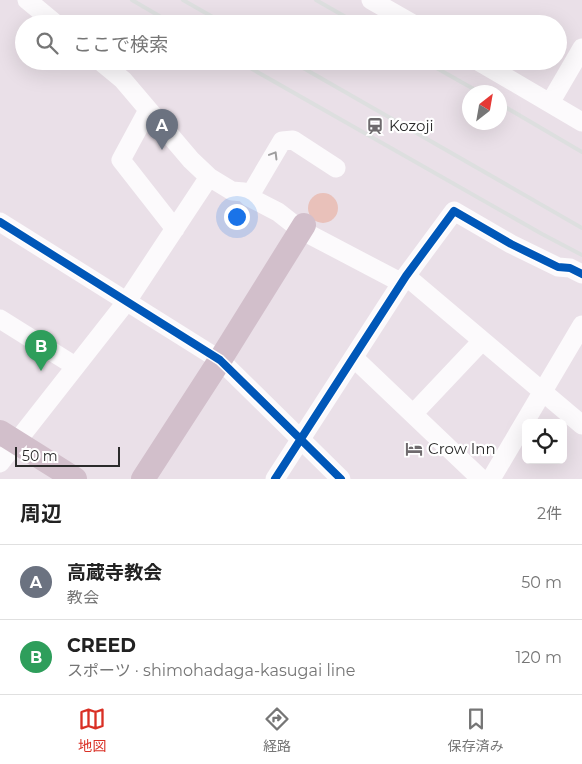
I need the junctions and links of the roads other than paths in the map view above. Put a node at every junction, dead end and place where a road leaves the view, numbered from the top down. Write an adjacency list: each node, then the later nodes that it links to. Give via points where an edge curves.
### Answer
1 (27, 0): 3 (street)
2 (371, 0): 4 (street)
3 (45, 15)
4 (397, 15)
5 (582, 48): 8 (street)
6 (111, 70): 9 (street)
7 (494, 70): 8 (street)
8 (550, 102): 10 (street)
9 (148, 110): 12 (street); 16 (street, via 121,160)
10 (582, 122)
11 (336, 168): 13 (street, one-way to 11, via 282,142 293,140)
12 (209, 177): 13 (street, via 232,191); 16 (street)
13 (249, 196): 15 (street)
14 (0, 222): 19 (street)
15 (302, 228): 18 (street); 24 (main road)
16 (175, 229): 19 (street)
17 (582, 274): 18 (street, via 558,267 511,244 454,211)
18 (404, 280): 22 (street); 23 (street)
19 (127, 301): 24 (street); 25 (street)
20 (0, 319): 25 (street)
21 (581, 330): 26 (street)
22 (482, 341): 26 (street); 27 (street)
23 (354, 358): 27 (street); 30 (street)
24 (220, 360): 30 (street); 33 (main road)
25 (75, 366): 29 (street)
26 (542, 392): 28 (street); 37 (street)
27 (413, 414): 36 (street)
28 (582, 425)
29 (8, 437): 31 (street); 32 (main road)
30 (300, 440): 34 (street); 35 (street)
31 (0, 462)
32 (75, 479)
33 (143, 479)
34 (275, 479)
35 (341, 479)
36 (481, 479)
37 (491, 479)

